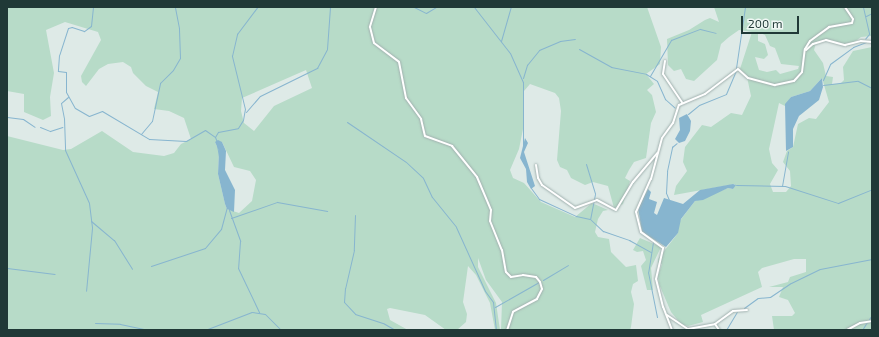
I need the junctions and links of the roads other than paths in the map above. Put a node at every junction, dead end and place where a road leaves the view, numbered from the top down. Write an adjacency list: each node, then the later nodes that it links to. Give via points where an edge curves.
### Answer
1 (376, 7): 14 (street, via 370,27 374,43 399,62 406,98 421,119 424,136 452,146 477,177 491,210 490,219 503,252 506,272 511,277 536,277 540,282 542,289 537,299 513,312)
2 (845, 7): 4 (street, via 853,19 852,23 826,28 807,44)
3 (872, 42): 4 (street, via 861,41 845,45 826,40 812,44)
4 (806, 51): 6 (street, via 802,72 789,84 779,86 752,79 738,69 705,94 691,101)
5 (665, 61): 6 (street, via 663,74)
6 (682, 102): 7 (street)
7 (657, 153): 8 (street, via 633,182 616,210 597,200 575,208 542,185); 10 (street, via 651,180 636,212 641,232 663,248 656,279)
8 (536, 165)
9 (747, 310): 12 (street, via 732,311)
10 (665, 314): 13 (street, via 684,328); 15 (street)
11 (872, 321): 17 (street, via 860,323)
12 (715, 324): 13 (street); 16 (street)
13 (698, 329)
14 (506, 330)
15 (672, 330)
16 (719, 330)
17 (847, 330)

